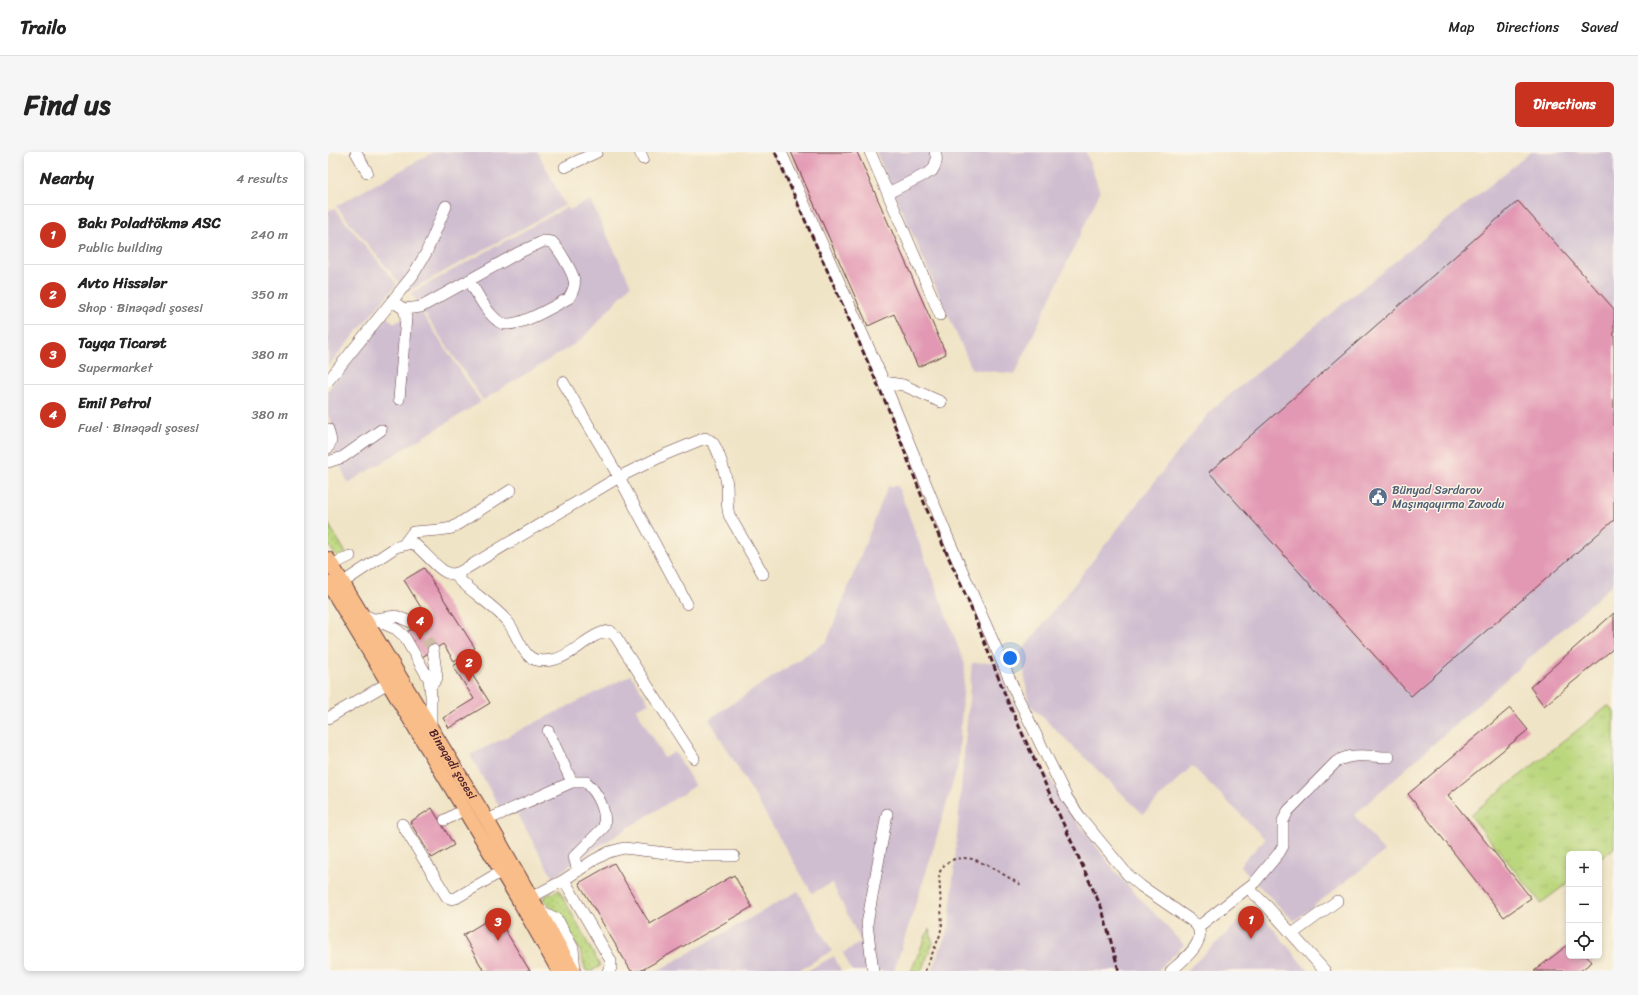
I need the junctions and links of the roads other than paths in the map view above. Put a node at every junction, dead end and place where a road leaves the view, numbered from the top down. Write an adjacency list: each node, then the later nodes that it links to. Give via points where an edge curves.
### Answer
1 (356, 152): 7 (street)
2 (597, 152): 6 (street)
3 (781, 152): 16 (street)
4 (870, 152): 8 (street)
5 (935, 152): 8 (street, via 936,164 932,171)
6 (565, 167)
7 (368, 172)
8 (888, 193): 13 (street)
9 (446, 206): 11 (street, via 426,253)
10 (469, 280): 10 (street, via 544,241 552,242 558,247 575,282 569,298 526,320 506,325 492,315); 12 (street, via 421,307)
11 (393, 301): 12 (street); 14 (street)
12 (404, 309): 17 (street, via 406,318)
13 (940, 315)
14 (328, 381)
15 (563, 382): 23 (street)
16 (884, 382): 18 (street, via 903,385); 56 (street, via 1001,660 1067,798 1127,874)
17 (399, 399)
18 (941, 402)
19 (328, 429): 21 (street, via 331,441)
20 (381, 430): 22 (street, via 343,457)
21 (328, 448)
22 (328, 462)
23 (619, 477): 28 (street); 29 (street, via 698,441 706,438 711,441 727,485 726,505 729,515); 32 (street)
24 (511, 490): 25 (street, via 452,528 413,532)
25 (404, 544): 28 (street, via 413,543 442,570); 31 (street)
26 (350, 556): 27 (street)
27 (330, 562): 31 (main road, Binəqədi şosesi)
28 (454, 574): 42 (street, via 497,610 531,658 540,661 554,660 601,632 610,631)
29 (763, 574)
30 (328, 583): 36 (main road, Binəqədi şosesi)
31 (342, 583): 33 (main road, Binəqədi şosesi)
32 (686, 604)
33 (368, 617): 34 (street, via 396,616); 37 (street, via 396,629 404,636); 39 (main road, Binəqədi şosesi)
34 (418, 625)
35 (433, 650): 37 (street, via 437,678)
36 (388, 683): 38 (street); 44 (main road, Binəqədi şosesi)
37 (431, 686): 39 (street)
38 (328, 718)
39 (431, 727): 47 (main road, Binəqədi şosesi)
40 (548, 731): 43 (street)
41 (1389, 757): 53 (street, via 1350,756 1336,762 1288,811 1283,821 1283,846)
42 (694, 758)
43 (572, 782): 47 (street); 51 (street, via 586,782 593,788 604,812 604,827 574,857)
44 (464, 809): 46 (street); 50 (main road, Binəqədi şosesi)
45 (887, 814): 61 (street, via 867,924)
46 (445, 820)
47 (487, 820): 55 (main road, Binəqədi şosesi)
48 (402, 824): 50 (street, via 447,897 456,898)
49 (734, 856): 51 (street, via 691,856 624,848 609,852)
50 (502, 871): 58 (main road, Binəqədi şosesi)
51 (578, 871): 52 (street)
52 (564, 880): 55 (street); 60 (street, via 611,961 611,968)
53 (1248, 888): 56 (street); 57 (street)
54 (1337, 901): 57 (street)
55 (535, 904): 59 (main road, Binəqədi şosesi)
56 (1198, 927): 62 (street, via 1198,942 1190,954)
57 (1292, 934): 63 (street)
58 (559, 971)
59 (574, 971)
60 (608, 971)
61 (873, 971)
62 (1171, 971)
63 (1325, 971)

